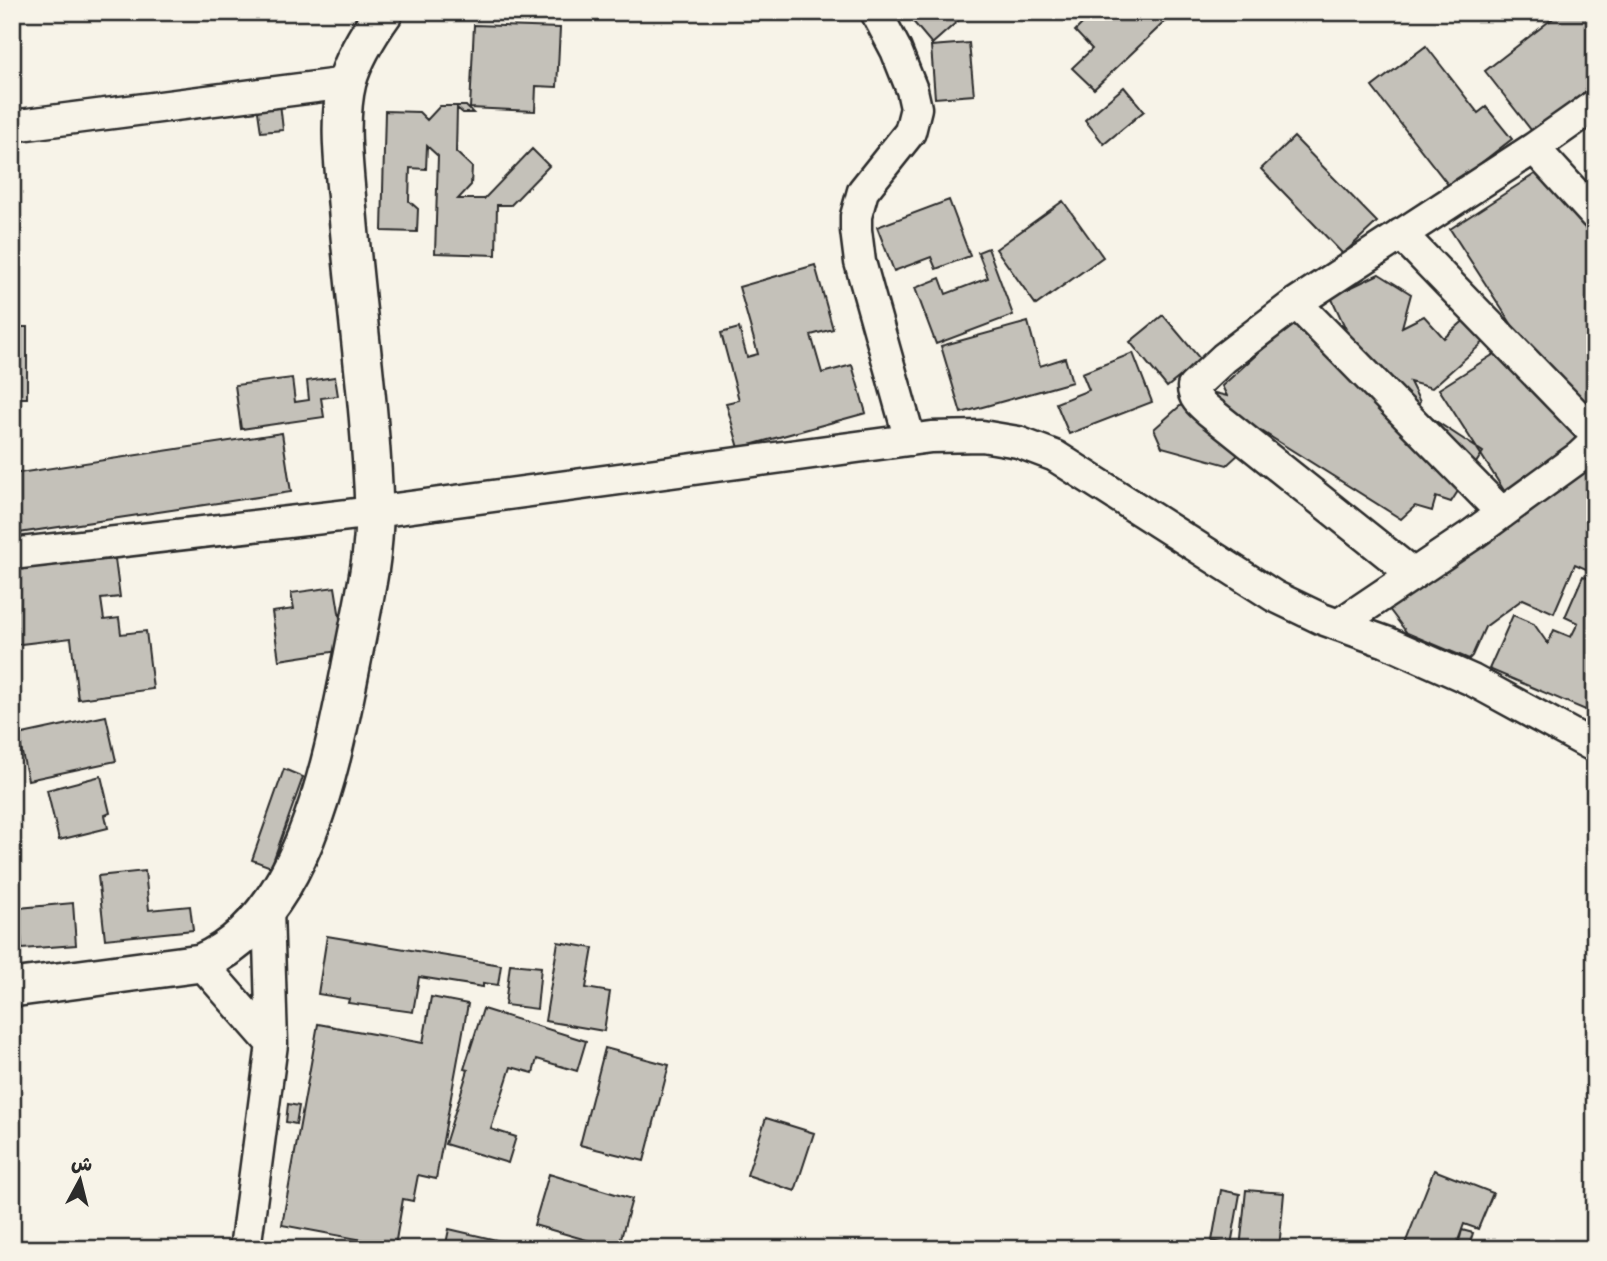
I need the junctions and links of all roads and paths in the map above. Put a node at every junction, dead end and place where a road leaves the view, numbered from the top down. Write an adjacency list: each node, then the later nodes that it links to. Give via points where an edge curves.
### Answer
1 (384, 12): 3 (street)
2 (876, 12): 11 (street, via 900,58 916,108 910,132 863,191 856,230 860,262)
3 (347, 83): 5 (street); 13 (street, via 345,174)
4 (1595, 105): 6 (street)
5 (12, 125)
6 (1534, 148): 7 (street); 8 (street)
7 (1595, 215)
8 (1401, 234): 9 (street); 10 (street)
9 (1296, 303): 14 (street); 16 (street, via 1196,381 1193,393 1209,411)
10 (1595, 433)
11 (910, 440): 13 (street); 17 (street, via 982,436 1018,442 1055,456 1275,596)
12 (1595, 442): 14 (street)
13 (374, 512): 15 (street); 19 (street, via 365,594 322,795 288,876)
14 (1502, 513): 16 (street)
15 (12, 554)
16 (1413, 575): 17 (street)
17 (1338, 625): 18 (street, via 1472,680)
18 (1595, 747)
19 (268, 909): 20 (street, via 215,957); 22 (street)
20 (201, 962): 21 (street); 22 (street)
21 (12, 988)
22 (272, 1044): 23 (street)
23 (245, 1249)

